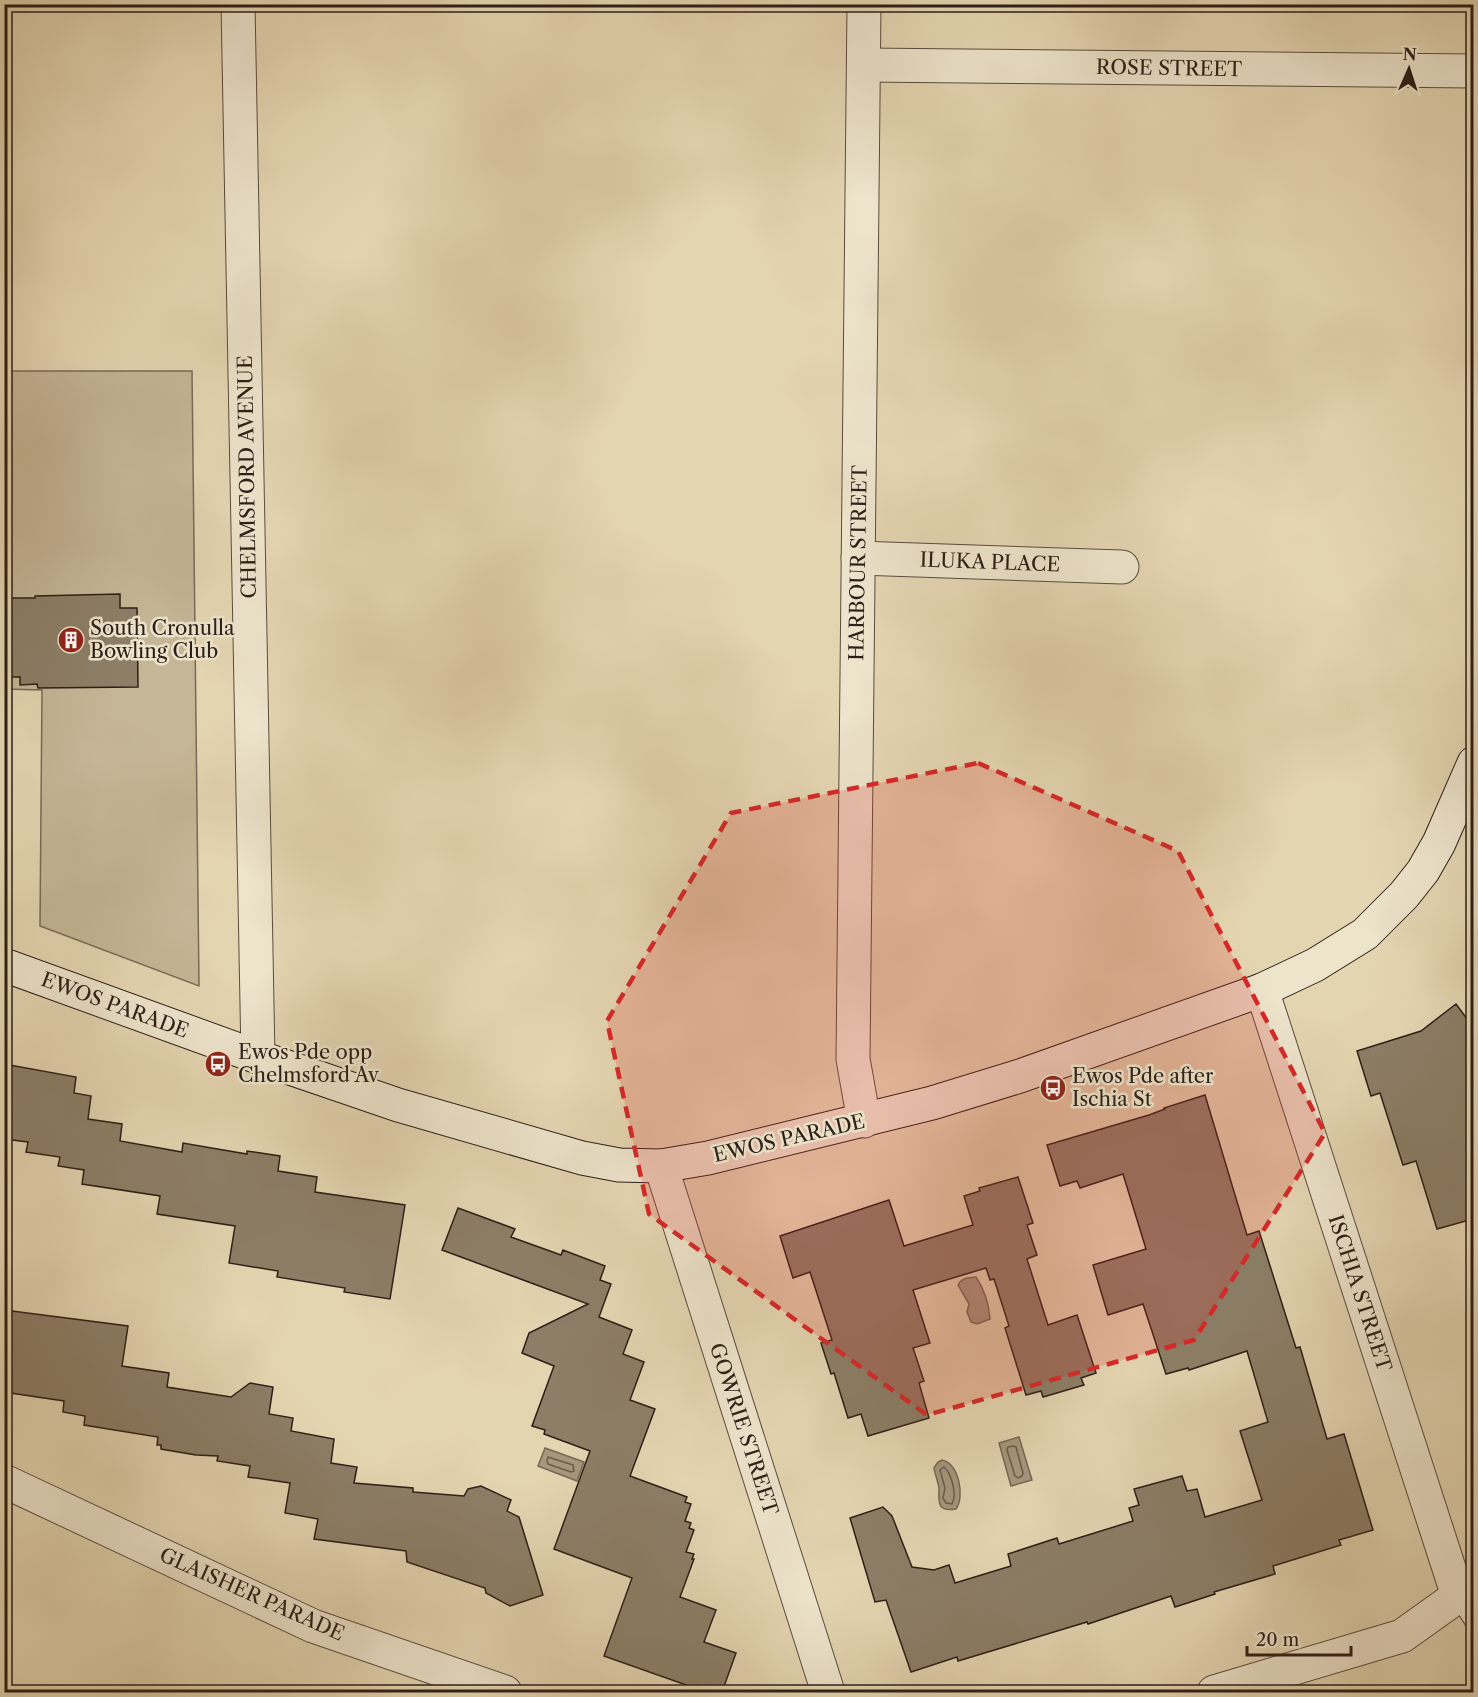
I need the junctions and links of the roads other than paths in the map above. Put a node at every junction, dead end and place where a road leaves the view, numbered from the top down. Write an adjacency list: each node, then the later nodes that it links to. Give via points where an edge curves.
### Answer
1 (238, 4): 10 (street, CHELMSFORD AVENUE)
2 (864, 4): 3 (street, HARBOUR STREET)
3 (864, 64): 4 (street, ROSE STREET); 5 (street, HARBOUR STREET)
4 (1473, 71)
5 (858, 558): 6 (street, ILUKA PLACE); 11 (street, HARBOUR STREET, via 853,1059)
6 (1122, 567)
7 (1473, 763): 9 (street, EWOS PARADE, via 1439,843 1404,895 1365,934)
8 (4, 965): 10 (street, EWOS PARADE)
9 (1262, 990): 11 (street, EWOS PARADE, via 1020,1076); 14 (street, ISCHIA STREET)
10 (258, 1057): 12 (street, EWOS PARADE, via 398,1105 537,1146 619,1165)
11 (864, 1121): 12 (street, EWOS PARADE)
12 (661, 1166): 16 (street, GOWRIE STREET)
13 (4, 1480): 15 (street, GLAISHER PARADE, via 313,1626)
14 (1468, 1599): 17 (street, via 1402,1636)
15 (505, 1692)
16 (828, 1692)
17 (1214, 1692)

